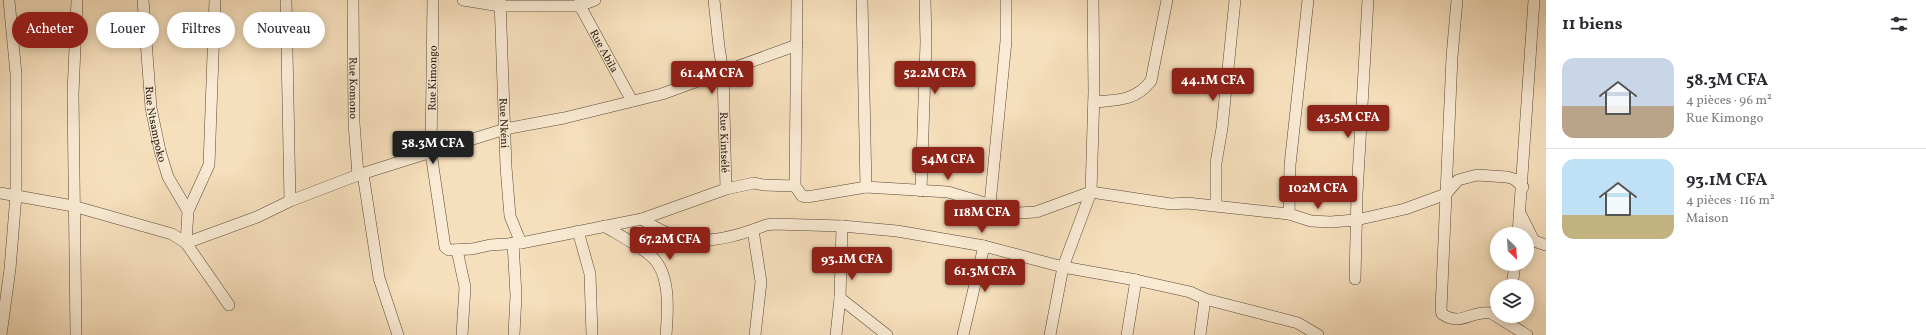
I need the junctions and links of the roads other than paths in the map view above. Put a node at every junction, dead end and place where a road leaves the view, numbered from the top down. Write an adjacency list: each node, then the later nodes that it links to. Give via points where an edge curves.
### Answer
1 (9, 0): 39 (street, via 16,74)
2 (77, 0): 43 (street, via 73,94)
3 (143, 0): 44 (street, Rue Ntsampoko, via 152,116 168,176)
4 (215, 0): 44 (street, via 209,165)
5 (286, 0): 40 (street)
6 (353, 0): 30 (street, Rue Komono, via 354,124)
7 (433, 0): 29 (street, Rue Kimongo)
8 (463, 0): 22 (street)
9 (595, 0): 23 (street)
10 (714, 0): 25 (street, Rue Kintsélé)
11 (797, 0): 24 (street)
12 (862, 0): 32 (street)
13 (925, 0): 35 (street)
14 (1006, 0): 41 (street, via 1006,41)
15 (1093, 0): 27 (street)
16 (1167, 0): 27 (street, via 1152,81 1144,90 1128,99)
17 (1235, 0): 42 (street, via 1216,164)
18 (1308, 0): 45 (street, via 1290,165)
19 (1368, 0): 48 (street)
20 (1457, 0): 38 (street)
21 (1534, 0): 33 (street)
22 (500, 3): 23 (street); 28 (street, Rue Nkéni)
23 (580, 3): 26 (street, Rue Abila)
24 (797, 45): 25 (street); 31 (street)
25 (723, 72): 26 (street, via 662,94); 34 (street, Rue Kintsélé)
26 (632, 101): 28 (street)
27 (1094, 102): 36 (street)
28 (505, 129): 29 (street); 55 (street, Rue Nkéni, via 510,216)
29 (431, 153): 30 (street); 58 (street, Rue Kimongo, via 445,247)
30 (360, 174): 40 (street); 69 (street, Rue Komono, via 379,278)
31 (795, 186): 32 (street, via 800,194 807,197); 34 (street, via 754,183)
32 (866, 187): 35 (street)
33 (1523, 187): 38 (street, via 1514,179 1507,177 1477,175 1458,180); 46 (street)
34 (726, 189): 47 (street)
35 (921, 191): 41 (street, via 948,192)
36 (1091, 192): 41 (street, via 1036,212 1018,213); 42 (street, via 1171,204); 59 (street)
37 (0, 193): 39 (street)
38 (1446, 194): 48 (street, via 1398,211); 65 (street, via 1442,314 1456,320 1484,312)
39 (16, 195): 43 (street); 67 (street)
40 (290, 201): 54 (street, via 257,217)
41 (990, 204)
42 (1216, 205): 45 (street)
43 (73, 206): 54 (street, via 172,234); 68 (street)
44 (188, 211): 54 (street)
45 (1289, 214): 48 (street, via 1311,221)
46 (1521, 215): 51 (street); 56 (street, via 1534,241)
47 (642, 219): 49 (street); 52 (street, via 673,236 697,240 718,240)
48 (1356, 220): 60 (street)
49 (604, 226): 53 (street); 73 (street, via 651,256 659,265 666,279)
50 (842, 226): 52 (street, via 774,224); 57 (street, via 897,231); 62 (street)
51 (1519, 227)
52 (753, 230): 74 (street, via 760,282)
53 (578, 231): 55 (street); 72 (street, via 590,274)
54 (186, 243): 64 (street)
55 (517, 243): 58 (street); 71 (street, Rue Nkéni)
56 (1546, 245)
57 (984, 246): 59 (street); 77 (street)
58 (453, 250): 70 (street, Rue Kimongo, via 465,287)
59 (1063, 267): 61 (street); 78 (street)
60 (1355, 278)
61 (1136, 280): 63 (street, via 1190,292); 79 (street)
62 (840, 298): 75 (street); 76 (street)
63 (1205, 299): 80 (street); 81 (street, via 1298,323)
64 (229, 305)
65 (1490, 313)
66 (1513, 323): 82 (street)
67 (2, 335)
68 (76, 335)
69 (398, 335)
70 (462, 335)
71 (514, 335)
72 (592, 335)
73 (666, 335)
74 (755, 335)
75 (836, 335)
76 (887, 335)
77 (963, 335)
78 (1050, 335)
79 (1127, 335)
80 (1200, 335)
81 (1318, 335)
82 (1527, 335)

